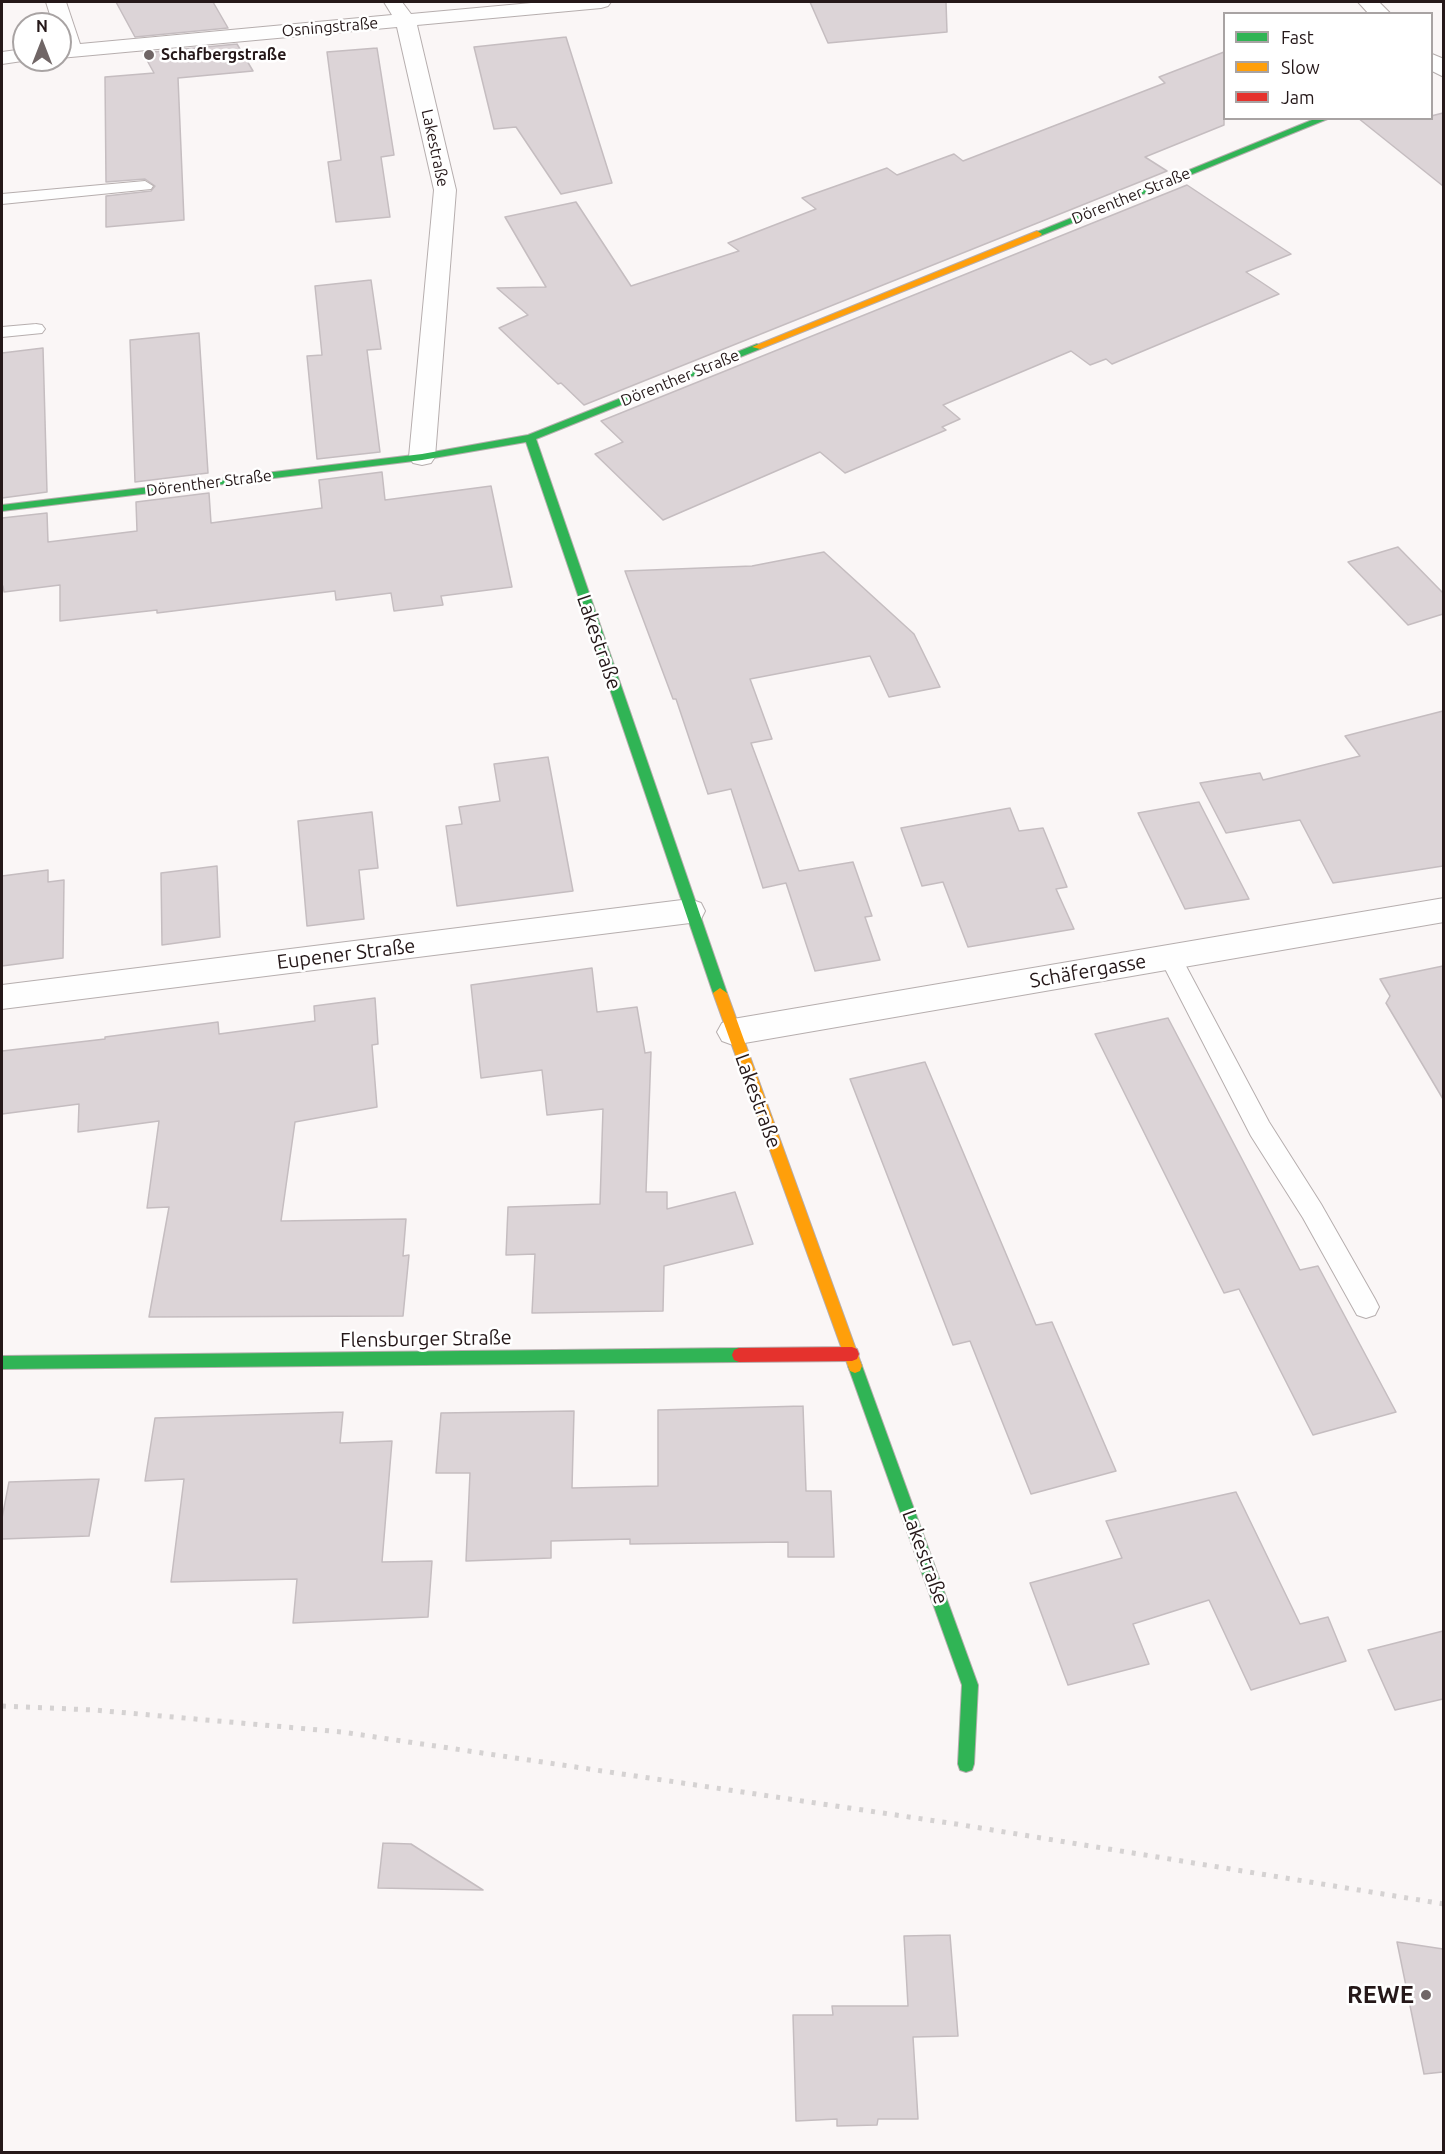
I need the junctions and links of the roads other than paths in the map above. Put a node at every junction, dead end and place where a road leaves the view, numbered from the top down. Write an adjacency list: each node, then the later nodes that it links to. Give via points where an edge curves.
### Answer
1 (392, 2): 3 (street)
2 (601, 2): 3 (street, Osningstraße)
3 (406, 20): 4 (street, Osningstraße); 11 (street, Lakestraße, via 446,190)
4 (72, 50)
5 (1321, 120): 10 (street, Dörenther Straße)
6 (145, 186): 7 (lane)
7 (2, 199)
8 (36, 329): 9 (lane)
9 (2, 332)
10 (530, 438): 11 (street, Dörenther Straße); 14 (street, Lakestraße)
11 (422, 457): 12 (street, Dörenther Straße)
12 (2, 508)
13 (1443, 910): 15 (street, Schäfergasse)
14 (690, 911): 16 (street, Eupener Straße); 17 (street, Lakestraße)
15 (1170, 957): 17 (street, Schäfergasse); 18 (lane, via 1260,1129)
16 (2, 997)
17 (733, 1032): 19 (street, Lakestraße)
18 (1366, 1307)
19 (852, 1354): 20 (street, Flensburger Straße); 21 (street, Lakestraße, via 970,1685)
20 (2, 1363)
21 (966, 1764)

